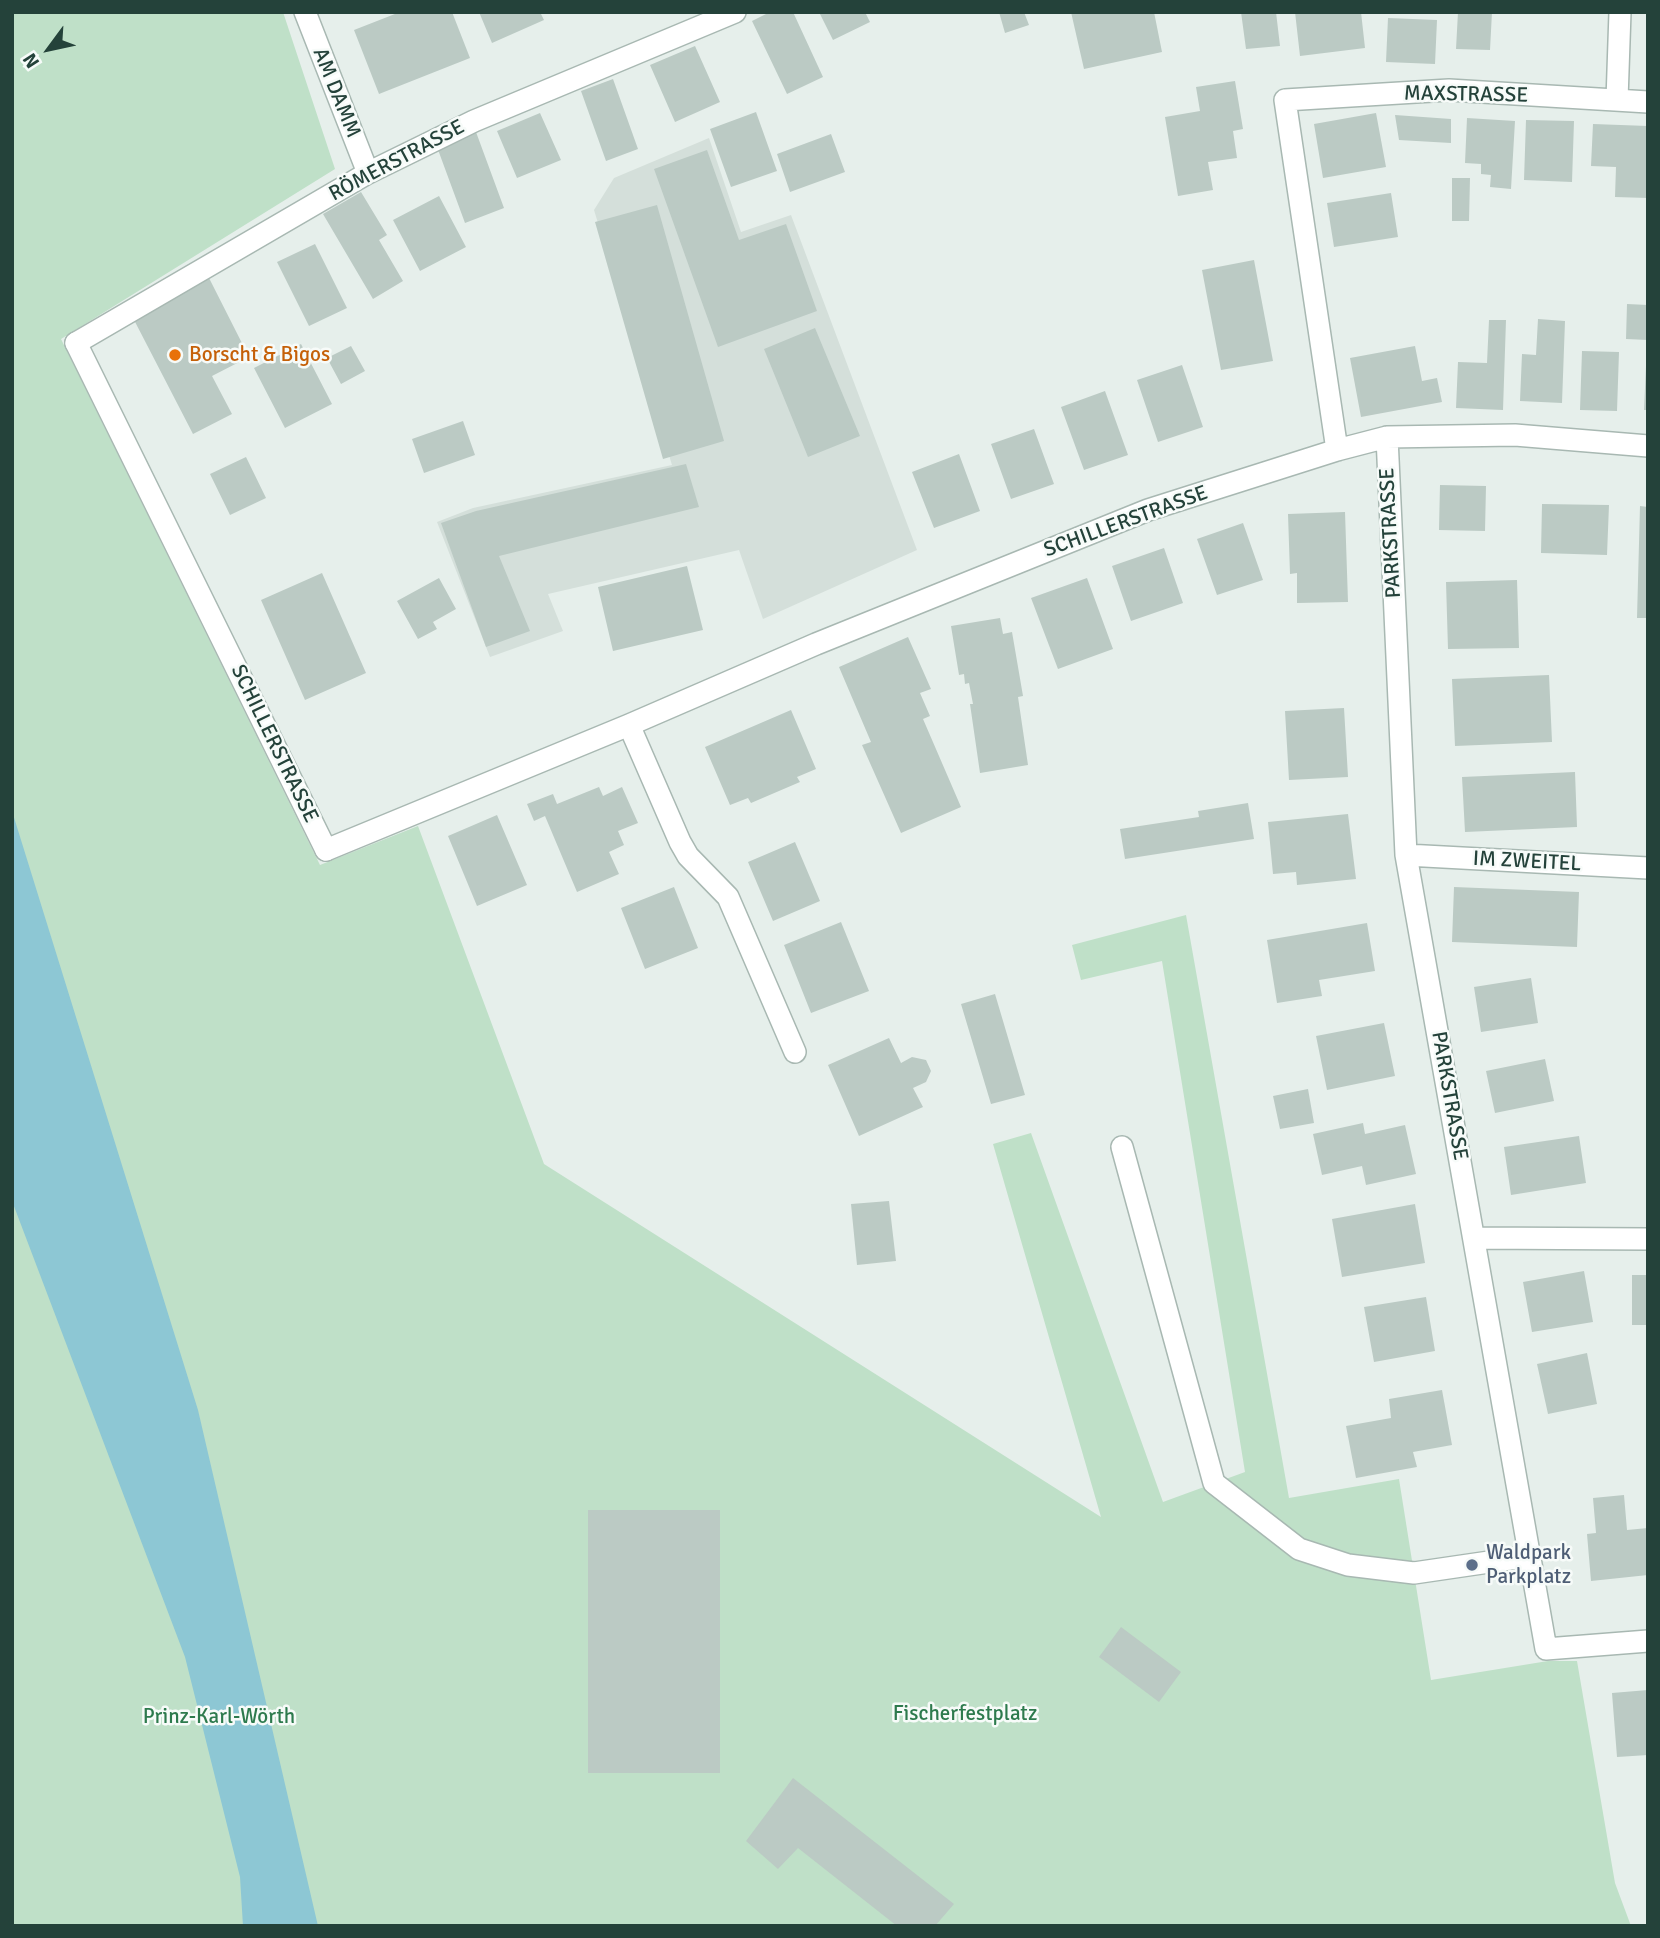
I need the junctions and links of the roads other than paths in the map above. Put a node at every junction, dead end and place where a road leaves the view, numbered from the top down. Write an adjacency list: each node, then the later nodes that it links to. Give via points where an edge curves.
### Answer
1 (304, 12): 6 (street, AM DAMM)
2 (735, 12): 6 (street, RÖMERSTRASSE, via 474,121)
3 (1620, 12): 4 (street)
4 (1617, 100): 5 (street, MAXSTRASSE); 10 (street, MAXSTRASSE, via 1449,90 1284,100)
5 (1648, 102)
6 (368, 173): 7 (street, RÖMERSTRASSE)
7 (76, 343): 11 (street, SCHILLERSTRASSE, via 326,850)
8 (1387, 437): 9 (street, SCHILLERSTRASSE, via 1515,435); 10 (street, SCHILLERSTRASSE); 12 (street, PARKSTRASSE)
9 (1648, 446)
10 (1338, 450): 11 (street, SCHILLERSTRASSE, via 1148,510)
11 (629, 725): 14 (street, via 680,842 727,897)
12 (1406, 855): 13 (street, IM ZWEITEL); 16 (street, PARKSTRASSE)
13 (1648, 869)
14 (795, 1052)
15 (1122, 1147): 18 (street, via 1214,1483 1299,1549 1348,1565 1414,1573)
16 (1474, 1238): 17 (street); 18 (street, PARKSTRASSE)
17 (1648, 1239)
18 (1530, 1556): 19 (street, PARKSTRASSE, via 1546,1649)
19 (1648, 1641)

